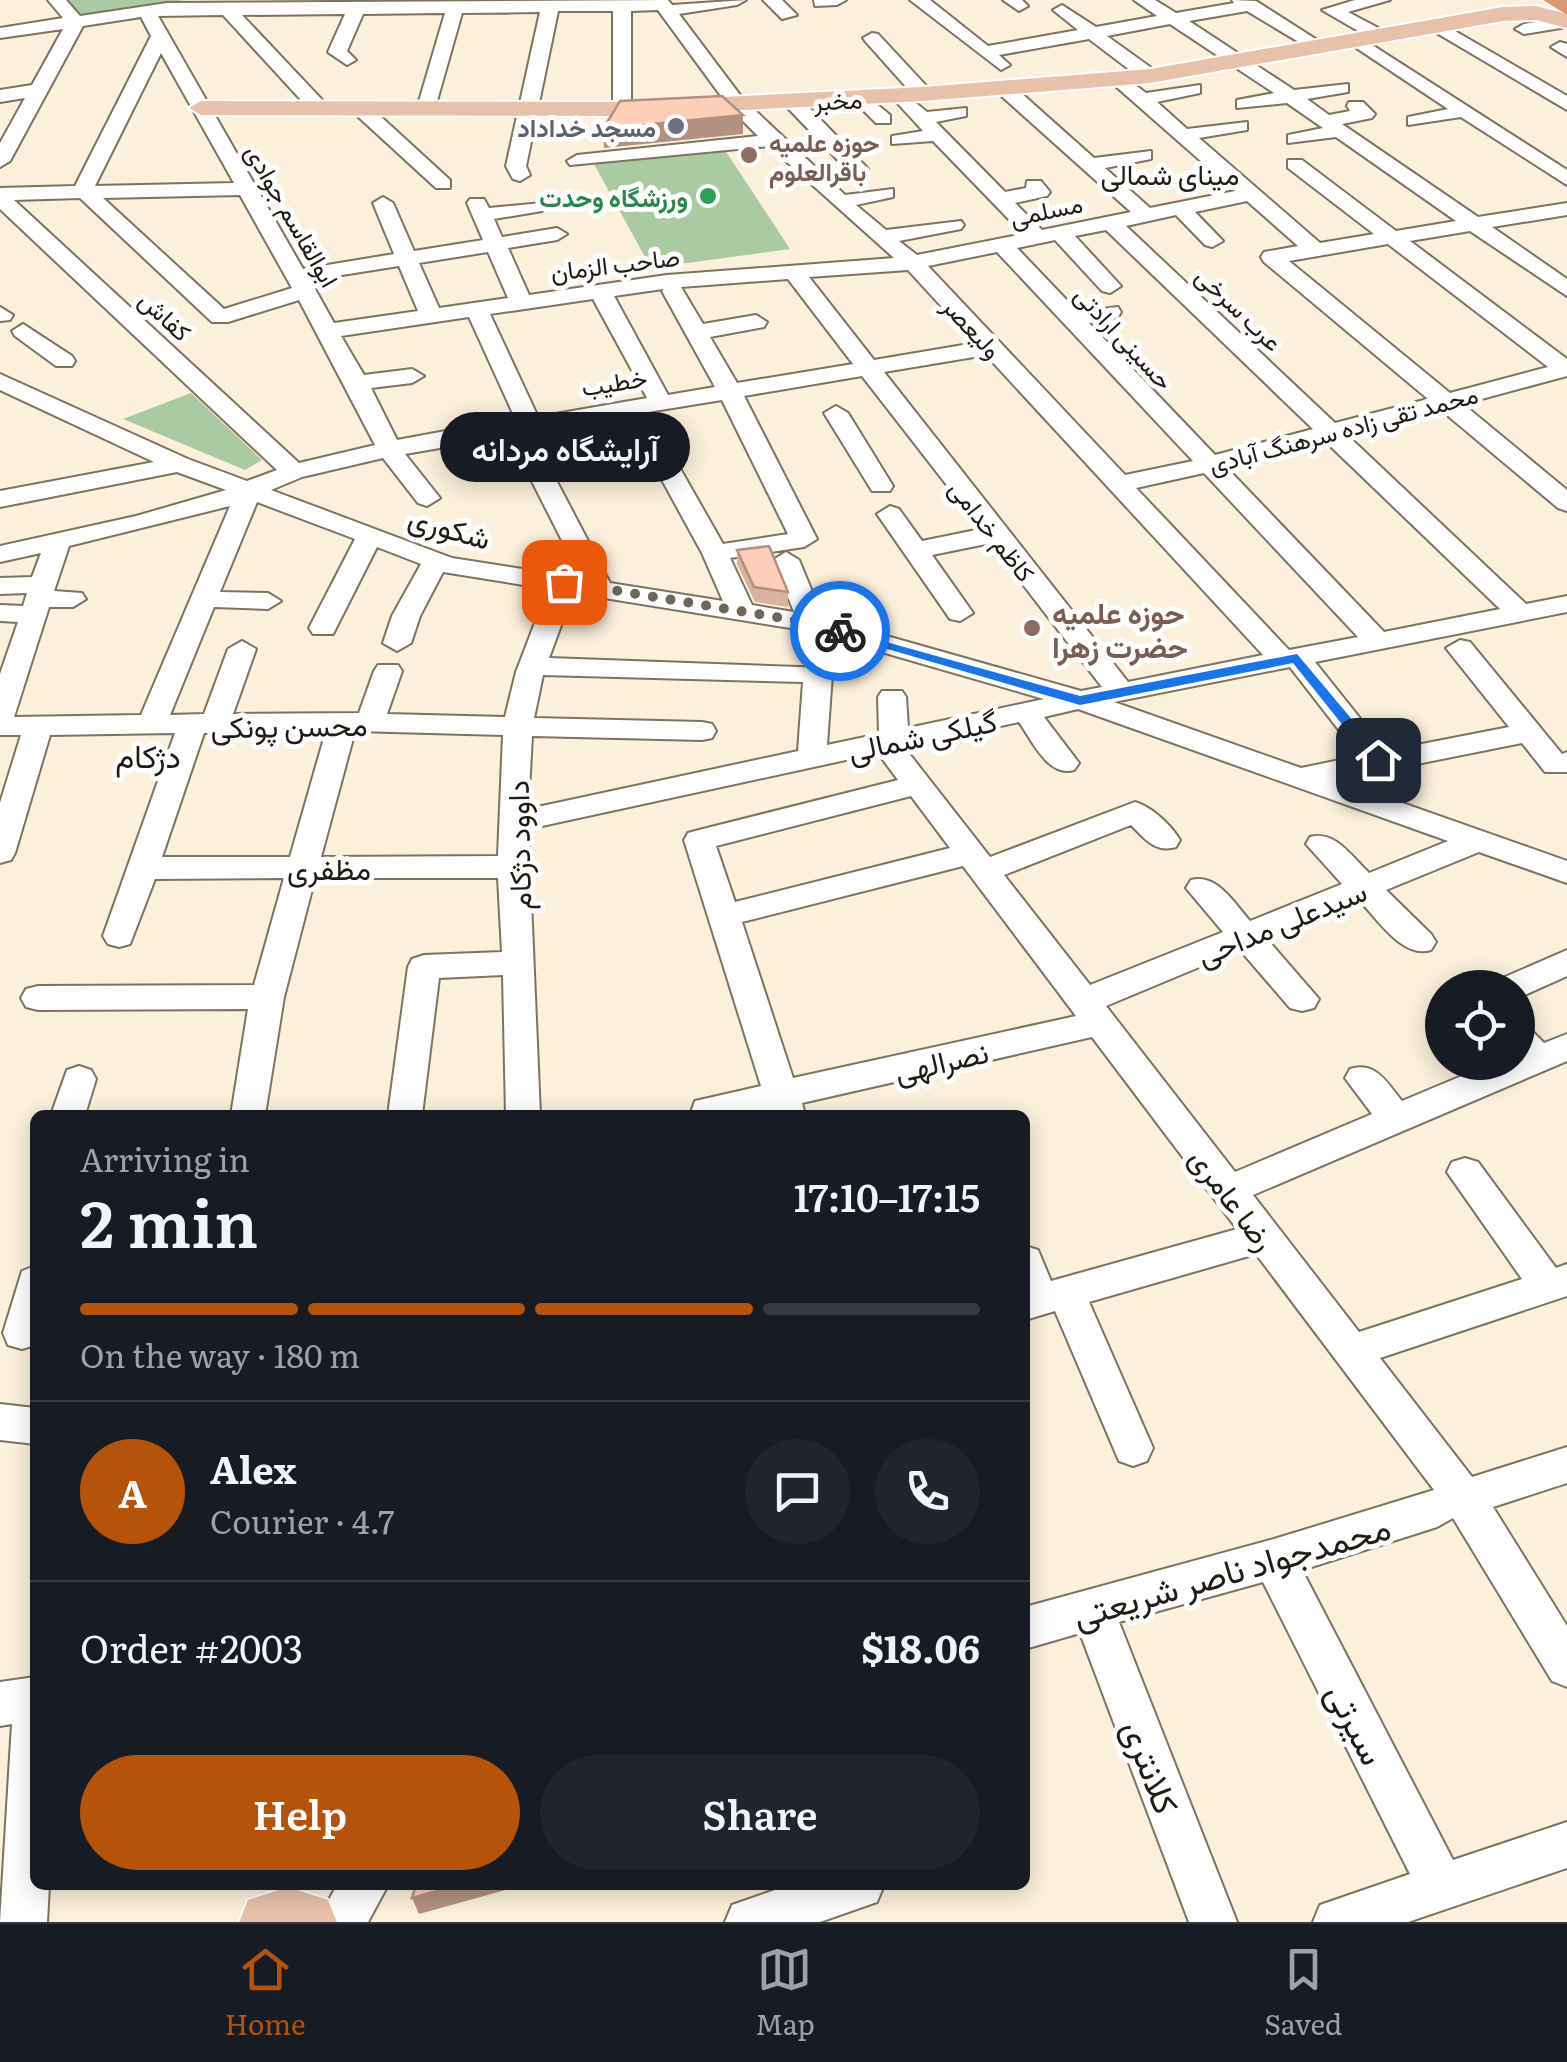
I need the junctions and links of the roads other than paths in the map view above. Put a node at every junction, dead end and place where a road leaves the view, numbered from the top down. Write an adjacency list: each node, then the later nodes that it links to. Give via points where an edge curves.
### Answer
1 (57, 0): 25 (street)
2 (737, 0): 13 (street)
3 (772, 0): 21 (street)
4 (918, 0): 34 (street)
5 (1143, 0): 22 (street)
6 (1381, 0): 9 (street)
7 (1514, 0): 23 (main road)
8 (1556, 0): 16 (highway)
9 (1344, 3): 31 (street, via 1331,10)
10 (561, 4): 12 (street); 15 (street); 61 (street)
11 (1297, 4): 14 (street)
12 (468, 5): 18 (street); 60 (street)
13 (664, 5): 15 (street); 53 (street, ولیعصر)
14 (1250, 5): 22 (street); 33 (street)
15 (622, 6): 62 (street)
16 (1567, 6)
17 (223, 7): 20 (street); 58 (street)
18 (356, 8): 20 (street); 37 (street, via 337,52)
19 (1062, 10): 29 (street)
20 (146, 11): 25 (street); 30 (street, ابوالقاسم جوادی)
21 (788, 14)
22 (1173, 19): 29 (street); 38 (street)
23 (1468, 19): 24 (main road, via 1526,12); 26 (main road, مخبر)
24 (1567, 21): 28 (street)
25 (76, 22): 27 (street); 35 (street)
26 (1436, 25): 31 (main road, مخبر); 55 (street)
27 (3, 28)
28 (1524, 29)
29 (1095, 32): 34 (street); 43 (street)
30 (160, 36): 57 (street, ابوالقاسم جوادی); 86 (street)
31 (1366, 37): 38 (main road, مخبر); 40 (street)
32 (872, 38): 63 (street)
33 (1308, 40)
34 (985, 52): 42 (street)
35 (59, 54): 36 (street); 46 (street)
36 (34, 56)
37 (347, 60)
38 (1238, 60): 41 (street); 43 (main road, مخبر)
39 (1452, 72): 40 (street)
40 (1415, 79): 52 (street)
41 (1270, 83): 47 (street); 49 (street)
42 (1016, 87): 43 (main road, مخبر, via 1119,79); 63 (main road, مخبر); 77 (street)
43 (1147, 88): 45 (street); 70 (street)
44 (1341, 88): 49 (street)
45 (1192, 89)
46 (39, 90): 48 (street); 74 (street)
47 (1222, 92)
48 (0, 96)
49 (1290, 97): 54 (street); 69 (street)
50 (862, 98): 51 (main road, مخبر); 63 (main road, مخبر); 65 (street)
51 (792, 101): 53 (main road, مخبر); 80 (street)
52 (1457, 101): 66 (street); 81 (street)
53 (736, 103): 62 (main road, مخبر); 72 (street, ولیعصر)
54 (1244, 104)
55 (1567, 104)
56 (1356, 106): 69 (street, via 1365,114)
57 (201, 108): 58 (main road, مخبر); 84 (street, ابوالقاسم جوادی)
58 (319, 108): 59 (main road, مخبر)
59 (360, 108): 60 (main road, مخبر); 82 (street)
60 (426, 108): 61 (main road, مخبر)
61 (530, 108): 62 (main road, مخبر); 79 (street, via 516,166)
62 (622, 108)
63 (921, 111): 64 (street); 73 (street); 89 (street)
64 (958, 112)
65 (883, 120)
66 (1415, 121)
67 (1240, 126): 70 (street)
68 (1381, 128): 69 (street)
69 (1336, 129): 71 (street); 100 (street)
70 (1184, 135): 87 (street)
71 (1294, 139)
72 (772, 140): 76 (street); 92 (street, ولیعصر)
73 (899, 140)
74 (3, 150)
75 (1144, 155): 77 (street)
76 (576, 162)
77 (1091, 164): 97 (street)
78 (1295, 164): 105 (street)
79 (520, 174)
80 (861, 174)
81 (1567, 179)
82 (444, 184)
83 (1034, 185): 89 (street, via 1040,192)
84 (246, 188): 85 (street); 94 (street, ابوالقاسم جوادی)
85 (197, 189): 86 (street); 94 (street)
86 (83, 190): 88 (street); 114 (street, via 220,317)
87 (1250, 194): 93 (street, مسلمی); 109 (street)
88 (0, 196): 145 (street, کفاش)
89 (1000, 199): 103 (street)
90 (891, 200): 92 (street)
91 (383, 203): 110 (street)
92 (849, 209): 104 (street, ولیعصر)
93 (1180, 209): 97 (street, مسلمی); 106 (street)
94 (239, 212): 114 (street, ابوالقاسم جوادی)
95 (1563, 213): 100 (street)
96 (531, 216): 98 (street)
97 (1148, 216): 99 (street, مسلمی)
98 (485, 223): 102 (street); 110 (street); 119 (street)
99 (1112, 224): 103 (street, مسلمی); 141 (street, عرب سرخی)
100 (1473, 224): 105 (street); 116 (street)
101 (954, 225): 104 (street)
102 (557, 234)
103 (1050, 236): 108 (street, مسلمی); 115 (street)
104 (883, 238): 111 (street, ولیعصر)
105 (1388, 238): 107 (street); 131 (street)
106 (1212, 241)
107 (1348, 244): 109 (street); 112 (street)
108 (1002, 246): 111 (street, مسلمی); 123 (street, حسینی ارادتی)
109 (1314, 250): 137 (street, via 1272,257)
110 (406, 258): 114 (street); 122 (street)
111 (911, 263): 113 (street, صاحب الزمان); 127 (street, ولیعصر)
112 (1373, 268)
113 (798, 278): 117 (street, صاحب الزمان); 130 (street, کاظم خدامی)
114 (301, 284): 125 (street, ابوالقاسم جوادی)
115 (1110, 286)
116 (1567, 288)
117 (600, 291): 119 (street, صاحب الزمان); 136 (street)
118 (672, 291): 126 (street)
119 (521, 303): 120 (street, صاحب الزمان)
120 (478, 310): 122 (street, صاحب الزمان); 140 (street)
121 (1110, 312): 123 (street)
122 (432, 317): 125 (street, صاحب الزمان)
123 (1072, 320): 144 (street, حسینی ارادتی)
124 (756, 322): 126 (street)
125 (328, 332): 133 (street, ابوالقاسم جوادی)
126 (697, 332): 135 (street)
127 (992, 347): 130 (street, خطیب); 146 (street, ولیعصر)
128 (0, 351): 129 (street, via 29,335)
129 (64, 361)
130 (866, 368): 135 (street, خطیب); 139 (street, کاظم خدامی)
131 (1563, 373): 137 (street, محمد تقی زاده سرهنگ آبادی)
132 (412, 376): 133 (street)
133 (357, 383): 142 (street, ابوالقاسم جوادی)
134 (4, 386): 143 (street, شکوری)
135 (729, 390): 136 (street, خطیب); 157 (street)
136 (660, 402): 138 (street, خطیب)
137 (1445, 402): 141 (street, محمد تقی زاده سرهنگ آبادی); 151 (street)
138 (633, 406): 140 (street, خطیب); 160 (street)
139 (866, 422): 147 (street); 154 (street, کاظم خدامی)
140 (522, 424): 142 (street, خطیب); 165 (street)
141 (1330, 432): 144 (street, محمد تقی زاده سرهنگ آبادی); 172 (street, عرب سرخی)
142 (389, 449): 145 (street, خطیب); 149 (street, ابوالقاسم جوادی)
143 (179, 464): 148 (street, شکوری); 150 (street)
144 (1207, 465): 146 (street, محمد تقی زاده سرهنگ آبادی); 178 (street, حسینی ارادتی)
145 (294, 472): 148 (street, خطیب)
146 (1119, 484): 182 (street, ولیعصر)
147 (881, 486)
148 (250, 488): 153 (street, خطیب); 155 (street, شکوری); 167 (street)
149 (427, 498)
150 (0, 499)
151 (1567, 503)
152 (890, 514): 158 (street)
153 (140, 523): 156 (street, خطیب); 159 (street)
154 (996, 534): 158 (street); 186 (street, کاظم خدامی)
155 (370, 535): 162 (street, شکوری); 176 (street)
156 (57, 544): 161 (street, خطیب); 166 (street)
157 (795, 550): 160 (street); 175 (street)
158 (916, 550): 174 (street)
159 (131, 551)
160 (715, 553): 170 (street)
161 (0, 554)
162 (436, 560): 163 (street, شکوری, via 462,570); 179 (street)
163 (564, 582): 165 (street, شکوری); 183 (street, داوود دژکام)
164 (0, 586): 166 (street)
165 (600, 589): 170 (street, شکوری)
166 (40, 599): 168 (street); 173 (street); 190 (street)
167 (203, 599): 169 (street); 195 (street)
168 (73, 600)
169 (268, 601)
170 (741, 611): 175 (street, شکوری)
171 (1561, 611): 172 (street, گيلکی شمالی)
172 (1520, 613): 178 (street, گيلکی شمالی)
173 (0, 614)
174 (960, 614)
175 (812, 623): 188 (street, شکوری)
176 (323, 628)
177 (744, 640): 185 (street)
178 (1377, 641): 182 (street, گيلکی شمالی)
179 (397, 643)
180 (1460, 648): 198 (street)
181 (242, 649): 196 (street)
182 (1290, 659): 186 (street, گيلکی شمالی); 201 (street, ولیعصر)
183 (534, 666): 185 (street); 192 (street, داوود دژکام)
184 (388, 671): 191 (street)
185 (738, 671): 200 (street, via 818,674)
186 (1121, 692): 188 (street, گيلکی شمالی)
187 (892, 696): 199 (street)
188 (1080, 700): 189 (street, گيلکی شمالی); 204 (street, شکوری)
189 (1026, 712): 199 (street, گيلکی شمالی); 202 (street)
190 (0, 716)
191 (357, 722): 192 (street, محسن پونکی); 196 (street, محسن پونکی); 212 (street)
192 (518, 724): 197 (street, محسن پونکی); 206 (street, داوود دژکام)
193 (0, 726): 194 (street, محسن پونکی)
194 (38, 726): 195 (street, محسن پونکی); 210 (street)
195 (151, 726): 196 (street, محسن پونکی)
196 (203, 726): 214 (street)
197 (702, 731)
198 (1530, 732): 201 (street); 203 (street, via 1556,765)
199 (889, 741): 200 (street, گيلکی شمالی); 205 (street, رضا عامری)
200 (812, 758): 206 (street, گيلکی شمالی)
201 (1378, 760): 204 (street)
202 (1064, 762)
203 (1567, 762)
204 (1298, 778): 208 (street, شکوری)
205 (918, 784): 211 (street, رضا عامری); 218 (street, via 699,840)
206 (513, 822): 213 (street, داوود دژکام)
207 (1165, 840): 211 (street, via 1134,812)
208 (1477, 841): 215 (street, شکوری); 216 (street, سیدعلی مداحی)
209 (1322, 844): 216 (street)
210 (0, 854)
211 (977, 862): 218 (street); 228 (street, رضا عامری)
212 (303, 866): 213 (street, مظفری); 214 (street, مظفری); 225 (street)
213 (516, 867): 223 (street, داوود دژکام)
214 (141, 868): 219 (street)
215 (1567, 872)
216 (1363, 887): 220 (street, سیدعلی مداحی); 221 (street)
217 (1202, 888): 220 (street)
218 (723, 916): 232 (street)
219 (119, 936)
220 (1244, 936): 227 (street); 228 (street, سیدعلی مداحی)
221 (1420, 942)
222 (1567, 962): 224 (street)
223 (520, 963): 235 (street, via 415,967); 236 (street, داوود دژکام)
224 (1535, 977)
225 (268, 997): 226 (street, via 96,1012); 234 (street)
226 (38, 998)
227 (1302, 999)
228 (1092, 1012): 232 (street, نصرالهی); 240 (street, رضا عامری)
229 (1537, 1052): 238 (street)
230 (1362, 1078): 238 (street)
231 (78, 1080): 233 (street)
232 (786, 1106): 237 (street, نصرالهی)
233 (69, 1110)
234 (249, 1110)
235 (405, 1110)
236 (523, 1110)
237 (733, 1110)
238 (1398, 1119): 240 (street)
239 (1465, 1172): 243 (street)
240 (1228, 1190): 241 (street, رضا عامری)
241 (1264, 1237): 245 (street); 247 (street, رضا عامری)
242 (1030, 1271): 245 (street)
243 (1558, 1283): 247 (street)
244 (30, 1298): 246 (street)
245 (1044, 1299): 250 (street)
246 (19, 1332)
247 (1351, 1351): 252 (street, رضا عامری)
248 (0, 1422): 249 (street)
249 (30, 1425)
250 (1133, 1448)
251 (1567, 1465): 252 (street, محمدجواد ناصر شریعتی)
252 (1451, 1503): 253 (street, محمدجواد ناصر شریعتی); 256 (street, رضا عامری)
253 (1274, 1559): 254 (street, محمدجواد ناصر شریعتی); 261 (street, سیرتی)
254 (1094, 1610): 255 (street, محمدجواد ناصر شریعتی); 267 (street, کلانتری)
255 (1030, 1627)
256 (1567, 1666)
257 (30, 1700): 258 (street)
258 (0, 1704)
259 (30, 1809): 264 (street)
260 (1567, 1846): 261 (street)
261 (1442, 1887): 268 (street)
262 (361, 1890): 265 (street)
263 (845, 1890): 266 (street)
264 (24, 1922)
265 (342, 1922)
266 (749, 1922)
267 (1213, 1922)
268 (1337, 1922)

